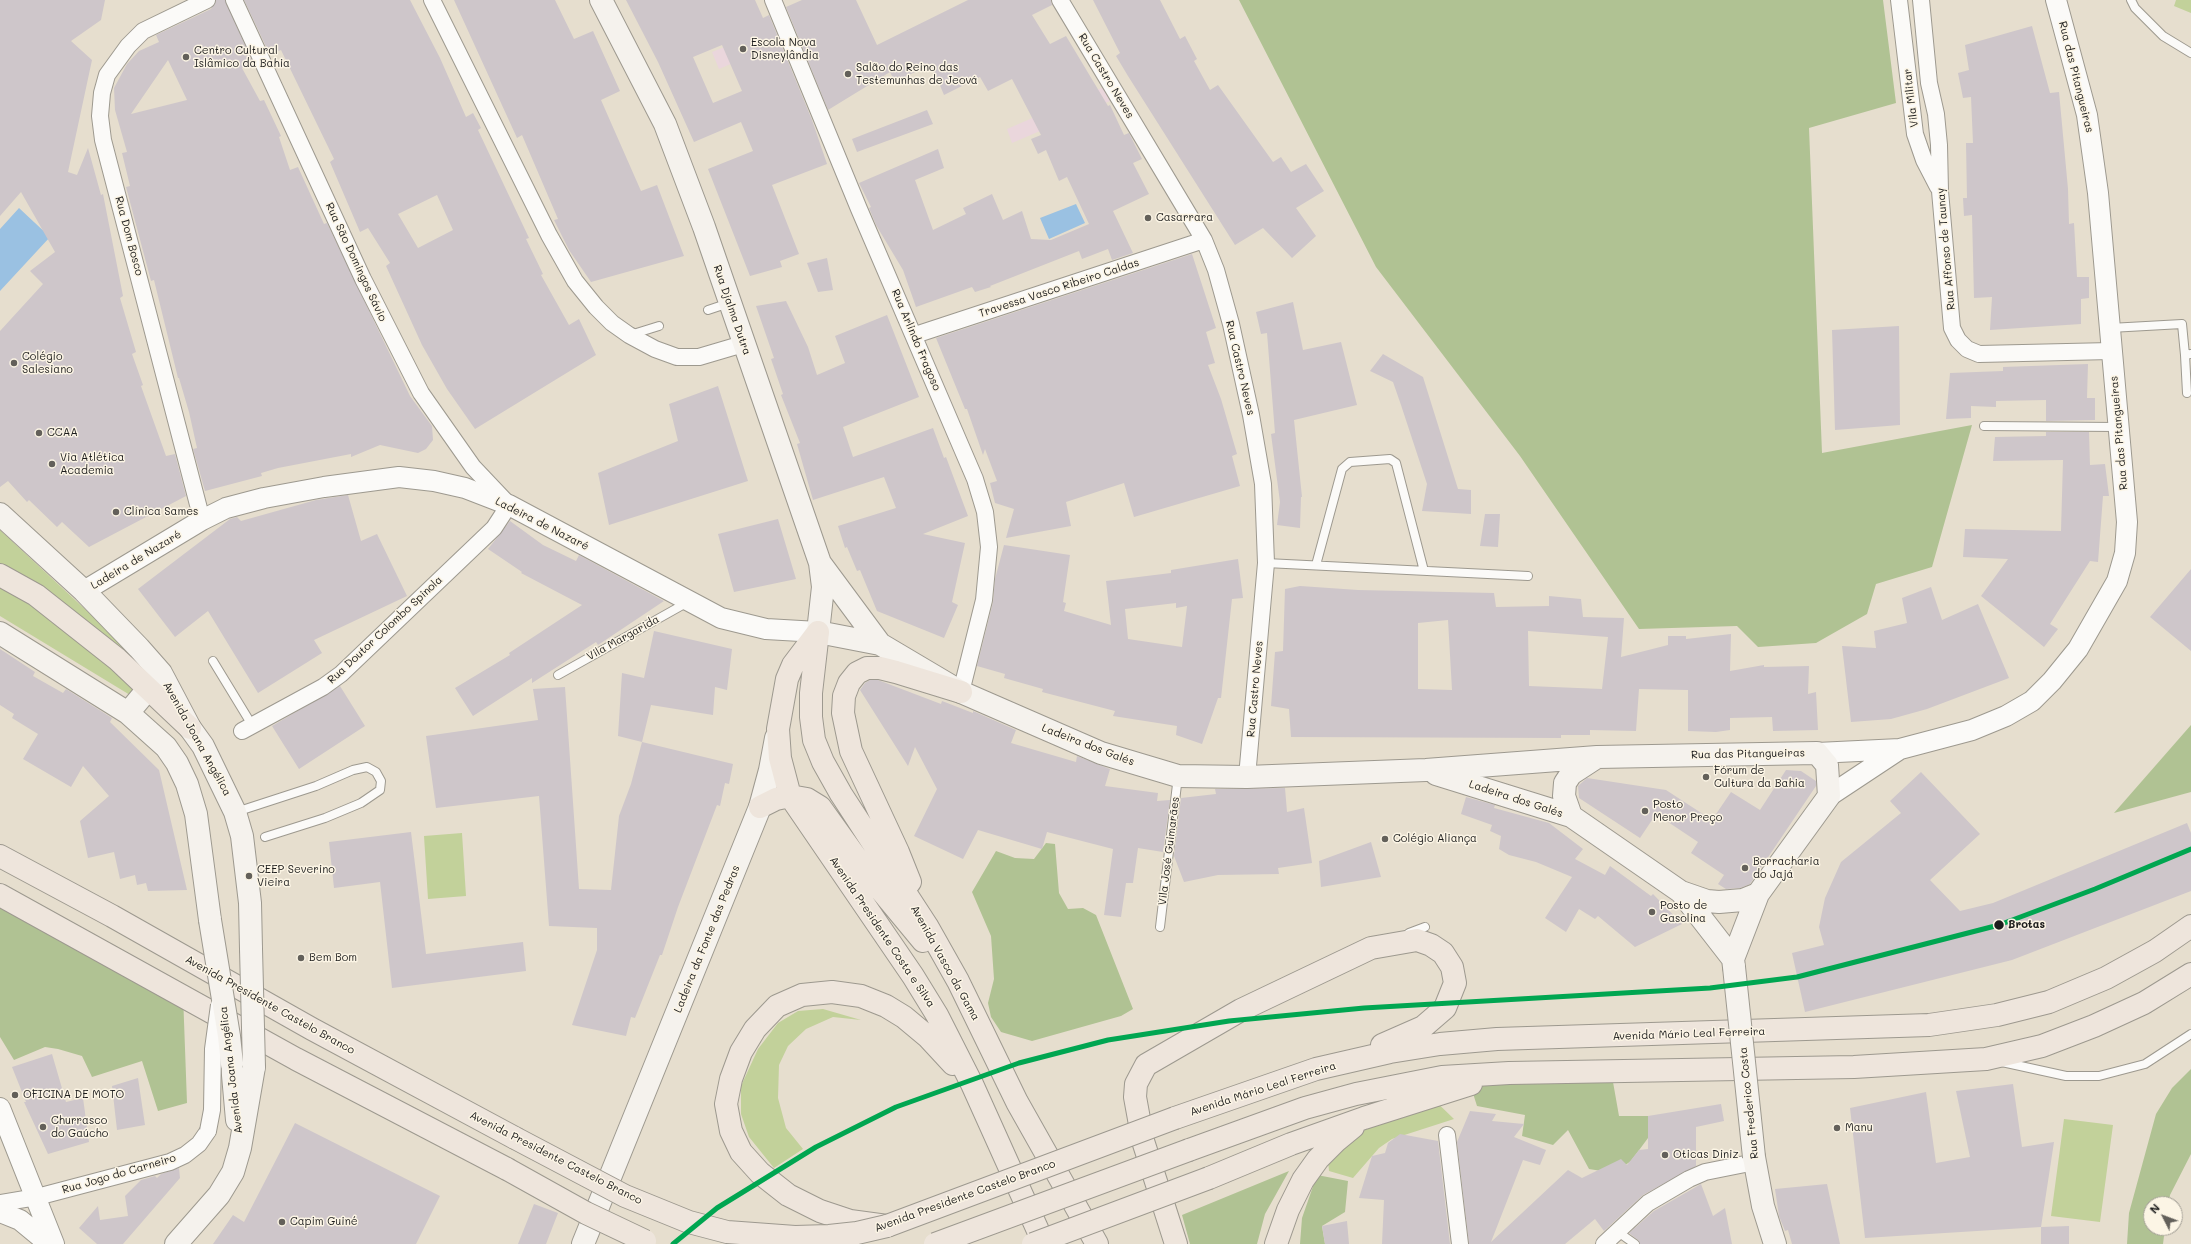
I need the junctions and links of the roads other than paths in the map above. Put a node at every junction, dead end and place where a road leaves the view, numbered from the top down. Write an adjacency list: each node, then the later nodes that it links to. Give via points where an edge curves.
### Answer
1 (206, 0): 28 (street, Rua Dom Bosco, via 143,31 128,46 107,75 100,116 103,140)
2 (234, 0): 26 (street, Rua São Domingos Sávio, via 363,279 422,393 473,467)
3 (432, 0): 18 (street, via 549,235 575,281 612,323)
4 (601, 0): 14 (main road, Rua Djalma Dutra, via 665,124)
5 (773, 0): 19 (street, Rua Arlindo Fragoso)
6 (1060, 0): 13 (street, Rua Castro Neves)
7 (1900, 0): 12 (street, Vila Militar, via 1915,134 1924,160)
8 (1921, 0): 12 (street, Rua Affonso de Taunay, via 1929,83 1938,129)
9 (2056, 0): 17 (street, Rua das Pitangueiras, via 2087,114 2098,193)
10 (2130, 0): 11 (lane, via 2163,36)
11 (2191, 53)
12 (1940, 190): 21 (street, Rua Affonso de Taunay, via 1952,328 1963,345 1979,354)
13 (1204, 240): 19 (street, Travessa Vasco Ribeiro Caldas); 30 (street, Rua Castro Neves, via 1216,270 1231,324 1251,415 1263,484)
14 (730, 303): 15 (lane); 20 (main road, Rua Djalma Dutra)
15 (708, 310)
16 (659, 326): 18 (lane)
17 (2109, 328): 21 (street, Rua das Pitangueiras); 22 (lane, via 2182,324)
18 (629, 335): 20 (street, via 677,357 699,357)
19 (914, 335): 43 (street, Rua Arlindo Fragoso, via 975,479 988,527 988,571 984,600)
20 (743, 344): 29 (main road, Rua Djalma Dutra)
21 (2111, 351): 25 (street, Rua das Pitangueiras)
22 (2188, 354): 23 (lane)
23 (2187, 393)
24 (1984, 426): 25 (lane)
25 (2117, 427): 48 (street, Rua das Pitangueiras, via 2127,522 2125,554 2118,581 2078,649 2032,701 2006,716 1972,730)
26 (509, 505): 28 (street, Ladeira de Nazaré, via 457,486 399,476 264,498 226,508); 36 (street, Ladeira de Nazaré); 46 (street, Rua Doutor Colombo Spinola, via 494,528 341,674 323,687)
27 (0, 514): 35 (main road, Avenida Joana Angélica)
28 (202, 520): 35 (street, Ladeira de Nazaré)
29 (820, 563): 37 (main road, Rua Djalma Dutra, via 823,587); 39 (main road)
30 (1266, 563): 31 (lane); 53 (street, Rua Castro Neves)
31 (1316, 565): 32 (lane); 32 (lane, via 1342,469 1350,462 1390,459 1396,463)
32 (1424, 571): 34 (lane)
33 (0, 575): 42 (main road, via 36,595 117,659)
34 (1528, 576)
35 (84, 591): 45 (main road, Avenida Joana Angélica, via 161,673)
36 (689, 601): 37 (street, Ladeira de Nazaré, via 721,618 749,626); 41 (lane, Vila Margarida)
37 (818, 632): 39 (main road, Ladeira dos Galés); 47 (main road, Ladeira da Fonte das Pedras, via 797,659 787,679); 64 (main road, Avenida Vasco da Gama, via 811,693 814,740 841,794)
38 (0, 633): 44 (main road, Avenida Joana Angélica)
39 (880, 644): 43 (main road, Ladeira dos Galés)
40 (213, 661): 46 (lane)
41 (558, 675)
42 (148, 689): 44 (main road); 45 (main road)
43 (960, 692): 52 (main road, Ladeira dos Galés, via 1101,753); 64 (main road, via 888,670 867,668 857,673 849,683 844,696 844,713 851,751 898,852)
44 (128, 713): 72 (main road, Avenida Joana Angélica, bridge, via 166,747 178,763 187,784 196,814)
45 (190, 728): 57 (main road, Avenida Joana Angélica, via 203,746)
46 (247, 728)
47 (778, 729): 54 (main road, Avenida Presidente Costa e Silva, via 780,758); 56 (main road, Ladeira da Fonte das Pedras)
48 (1900, 749): 49 (street, Rua das Pitangueiras); 55 (street, Rua das Pitangueiras)
49 (1817, 753): 50 (main road, Rua das Pitangueiras); 55 (main road, via 1827,765)
50 (1597, 757): 51 (main road, Ladeira dos Galés); 58 (main road, via 1567,778 1563,789)
51 (1426, 770): 53 (main road, Ladeira dos Galés); 58 (main road, Ladeira dos Galés)
52 (1178, 776): 53 (main road, Ladeira dos Galés); 66 (lane, Vila José Guimarães)
53 (1247, 777)
54 (790, 796): 56 (main road); 71 (main road, via 807,799 820,807 870,877); 77 (main road, Avenida Presidente Costa e Silva, via 913,976 937,1015)
55 (1829, 796): 62 (main road, Rua Frederico Costa)
56 (760, 806): 93 (main road, Ladeira da Fonte das Pedras)
57 (235, 812): 59 (lane, via 367,767 376,772 381,781 380,790 361,803 325,818); 82 (main road, Avenida Joana Angélica, bridge, via 242,836 249,896 254,1067)
58 (1571, 816): 61 (main road, Ladeira dos Galés)
59 (265, 837)
60 (0, 856): 87 (main road, Avenida Presidente Castelo Branco, bridge, via 312,1029 625,1196 689,1222 727,1232 773,1236 822,1236 857,1233)
61 (1681, 892): 62 (main road, via 1719,902 1743,900); 69 (main road)
62 (1758, 894): 69 (main road, Rua Frederico Costa)
63 (0, 895): 89 (main road, bridge, via 296,1060 507,1169 586,1213)
64 (928, 926): 71 (main road, Avenida Vasco da Gama)
65 (2191, 926): 75 (main road, Avenida Mário Leal Ferreira, via 2155,951 2106,978 2049,1002 1997,1015 1929,1025 1859,1029 1497,1039 1418,1048)
66 (1160, 927)
67 (1425, 927): 68 (lane)
68 (1371, 948): 75 (main road, via 1417,940 1443,953 1452,967 1455,983 1445,1008 1423,1027); 98 (main road, via 1240,1010 1146,1065 1136,1084 1135,1097 1143,1141)
69 (1734, 963): 83 (main road, Rua Frederico Costa, bridge)
70 (2191, 974): 74 (main road, via 2144,1003 2094,1026 2042,1046)
71 (958, 981): 97 (main road, Avenida Vasco da Gama, via 1017,1102)
72 (221, 991): 82 (main road, Avenida Joana Angélica, bridge, via 229,1036); 84 (street, Rua Jogo do Carneiro, bridge, via 213,1049 212,1110 208,1131 199,1144 170,1162)
73 (2191, 1034): 74 (lane, via 2146,1064 2099,1076 2066,1076)
74 (1986, 1059): 76 (main road, via 1854,1067)
75 (1316, 1069): 79 (main road, Avenida Mário Leal Ferreira)
76 (1509, 1073): 80 (main road); 94 (main road, bridge, via 1442,1077 1356,1094 1262,1123)
77 (972, 1084): 87 (main road, via 928,1037 904,1017 861,996 832,992 802,995 777,1006 755,1029 741,1052 731,1079 726,1104 731,1130 741,1152 760,1173 788,1195 820,1211 850,1221); 96 (main road, Avenida Presidente Costa e Silva)
78 (0, 1108): 84 (street)
79 (1175, 1118): 87 (main road, Avenida Presidente Castelo Branco, bridge)
80 (1364, 1118): 95 (main road, bridge); 99 (main road, via 1336,1140 1303,1180 1288,1210)
81 (1447, 1135): 100 (street)
82 (240, 1148): 92 (main road, Avenida Joana Angélica, via 232,1172 219,1195)
83 (1755, 1159): 88 (street, via 1705,1172 1689,1179 1648,1203); 103 (main road, Rua Frederico Costa, via 1764,1206)
84 (36, 1197): 85 (street, Rua Jogo do Carneiro); 91 (street)
85 (0, 1203)
86 (0, 1212): 90 (street, via 20,1220)
87 (887, 1226)
88 (1618, 1232): 101 (street); 102 (lane)
89 (649, 1243)
90 (49, 1244)
91 (54, 1244)
92 (176, 1244)
93 (583, 1244)
94 (935, 1244)
95 (1034, 1244)
96 (1044, 1244)
97 (1097, 1244)
98 (1176, 1244)
99 (1276, 1244)
100 (1460, 1244)
101 (1604, 1244)
102 (1635, 1244)
103 (1775, 1244)

